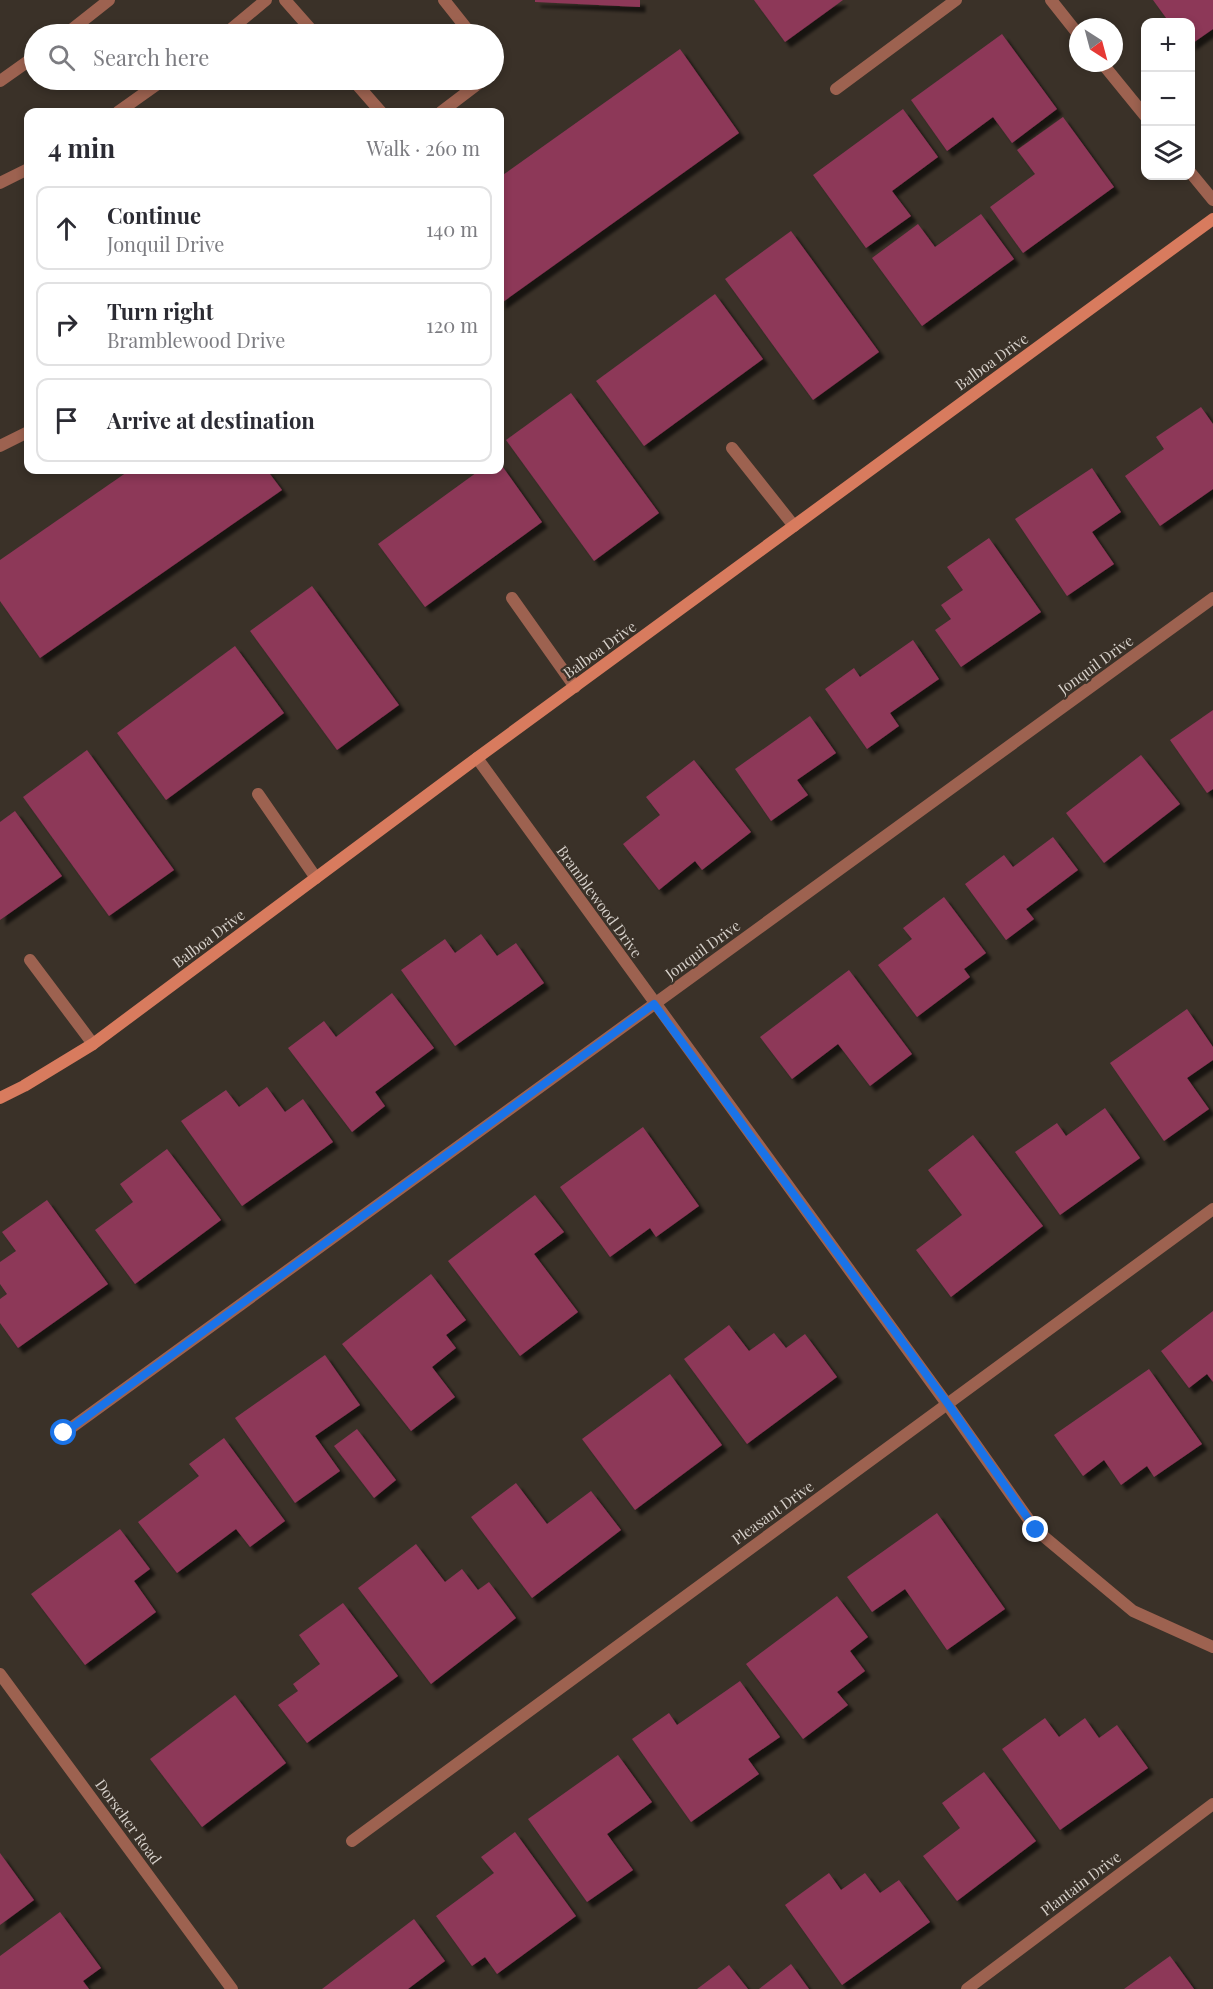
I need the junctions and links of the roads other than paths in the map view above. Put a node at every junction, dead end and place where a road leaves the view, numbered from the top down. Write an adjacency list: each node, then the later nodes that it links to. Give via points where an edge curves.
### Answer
1 (109, 0): 8 (street)
2 (266, 0): 9 (street)
3 (285, 0): 10 (street)
4 (444, 0): 11 (street)
5 (956, 0): 15 (street)
6 (1051, 0): 7 (street)
7 (1069, 23)
8 (79, 24)
9 (237, 24)
10 (306, 24)
11 (463, 24)
12 (24, 64): 14 (street)
13 (1109, 72): 22 (street)
14 (0, 81)
15 (836, 89)
16 (149, 90): 19 (street)
17 (362, 90): 20 (street)
18 (470, 90): 21 (street)
19 (124, 108)
20 (378, 108)
21 (446, 108)
22 (1141, 111)
23 (24, 171): 25 (street)
24 (1195, 177): 26 (street)
25 (0, 183)
26 (1213, 200)
27 (1213, 219): 31 (street, Balboa Drive)
28 (24, 434): 29 (street)
29 (0, 446)
30 (732, 448): 31 (street)
31 (794, 526): 34 (street, Balboa Drive)
32 (512, 598): 34 (street)
33 (1213, 598): 39 (street, Jonquil Drive)
34 (575, 687): 35 (street, Balboa Drive)
35 (477, 758): 37 (street, Balboa Drive); 39 (street, Bramblewood Drive)
36 (258, 794): 37 (street)
37 (316, 878): 40 (street, Balboa Drive)
38 (30, 960): 40 (street)
39 (654, 1004): 43 (street, Bramblewood Drive); 44 (street, Jonquil Drive)
40 (93, 1044): 41 (street, Balboa Drive)
41 (0, 1098)
42 (1213, 1209): 43 (street, Pleasant Drive)
43 (948, 1404): 45 (street, Bramblewood Drive, via 1036,1530 1133,1611); 48 (street, Pleasant Drive)
44 (64, 1433)
45 (1213, 1647)
46 (0, 1674): 49 (street, Dorscher Road)
47 (1213, 1804): 50 (street, Plantain Drive)
48 (352, 1841)
49 (232, 1989)
50 (967, 1989)

